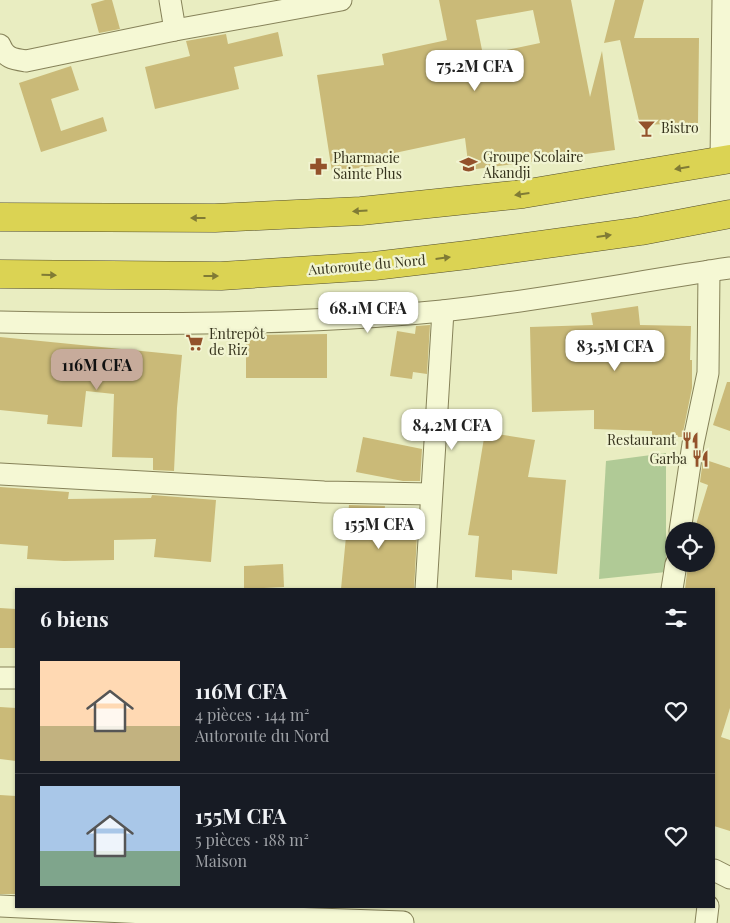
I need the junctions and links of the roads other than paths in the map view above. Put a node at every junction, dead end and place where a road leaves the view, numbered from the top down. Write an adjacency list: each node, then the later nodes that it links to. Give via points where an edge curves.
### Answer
1 (170, 0): 4 (street)
2 (341, 0): 4 (street)
3 (723, 0): 6 (street)
4 (175, 30): 5 (street, via 26,61 10,58)
5 (0, 45)
6 (725, 160): 8 (highway, one-way to 8, via 523,194 361,211 215,218)
7 (730, 214): 11 (highway, Autoroute du Nord, one-way to 7, via 221,276 374,266 641,231)
8 (0, 217)
9 (730, 268): 10 (street)
10 (709, 271): 12 (street); 16 (street, via 708,374)
11 (0, 274)
12 (443, 311): 13 (street, via 222,322); 15 (street)
13 (0, 322)
14 (0, 474): 15 (street, via 324,492)
15 (431, 494): 18 (street)
16 (681, 522)
17 (675, 572): 19 (street)
18 (426, 588)
19 (672, 588)
20 (0, 678): 21 (street)
21 (15, 678)
22 (715, 870): 23 (street)
23 (730, 878)
24 (0, 906): 25 (street)
25 (15, 907)
26 (24, 908): 29 (street)
27 (708, 908): 30 (street)
28 (403, 917): 29 (street)
29 (146, 918)
30 (706, 923)

